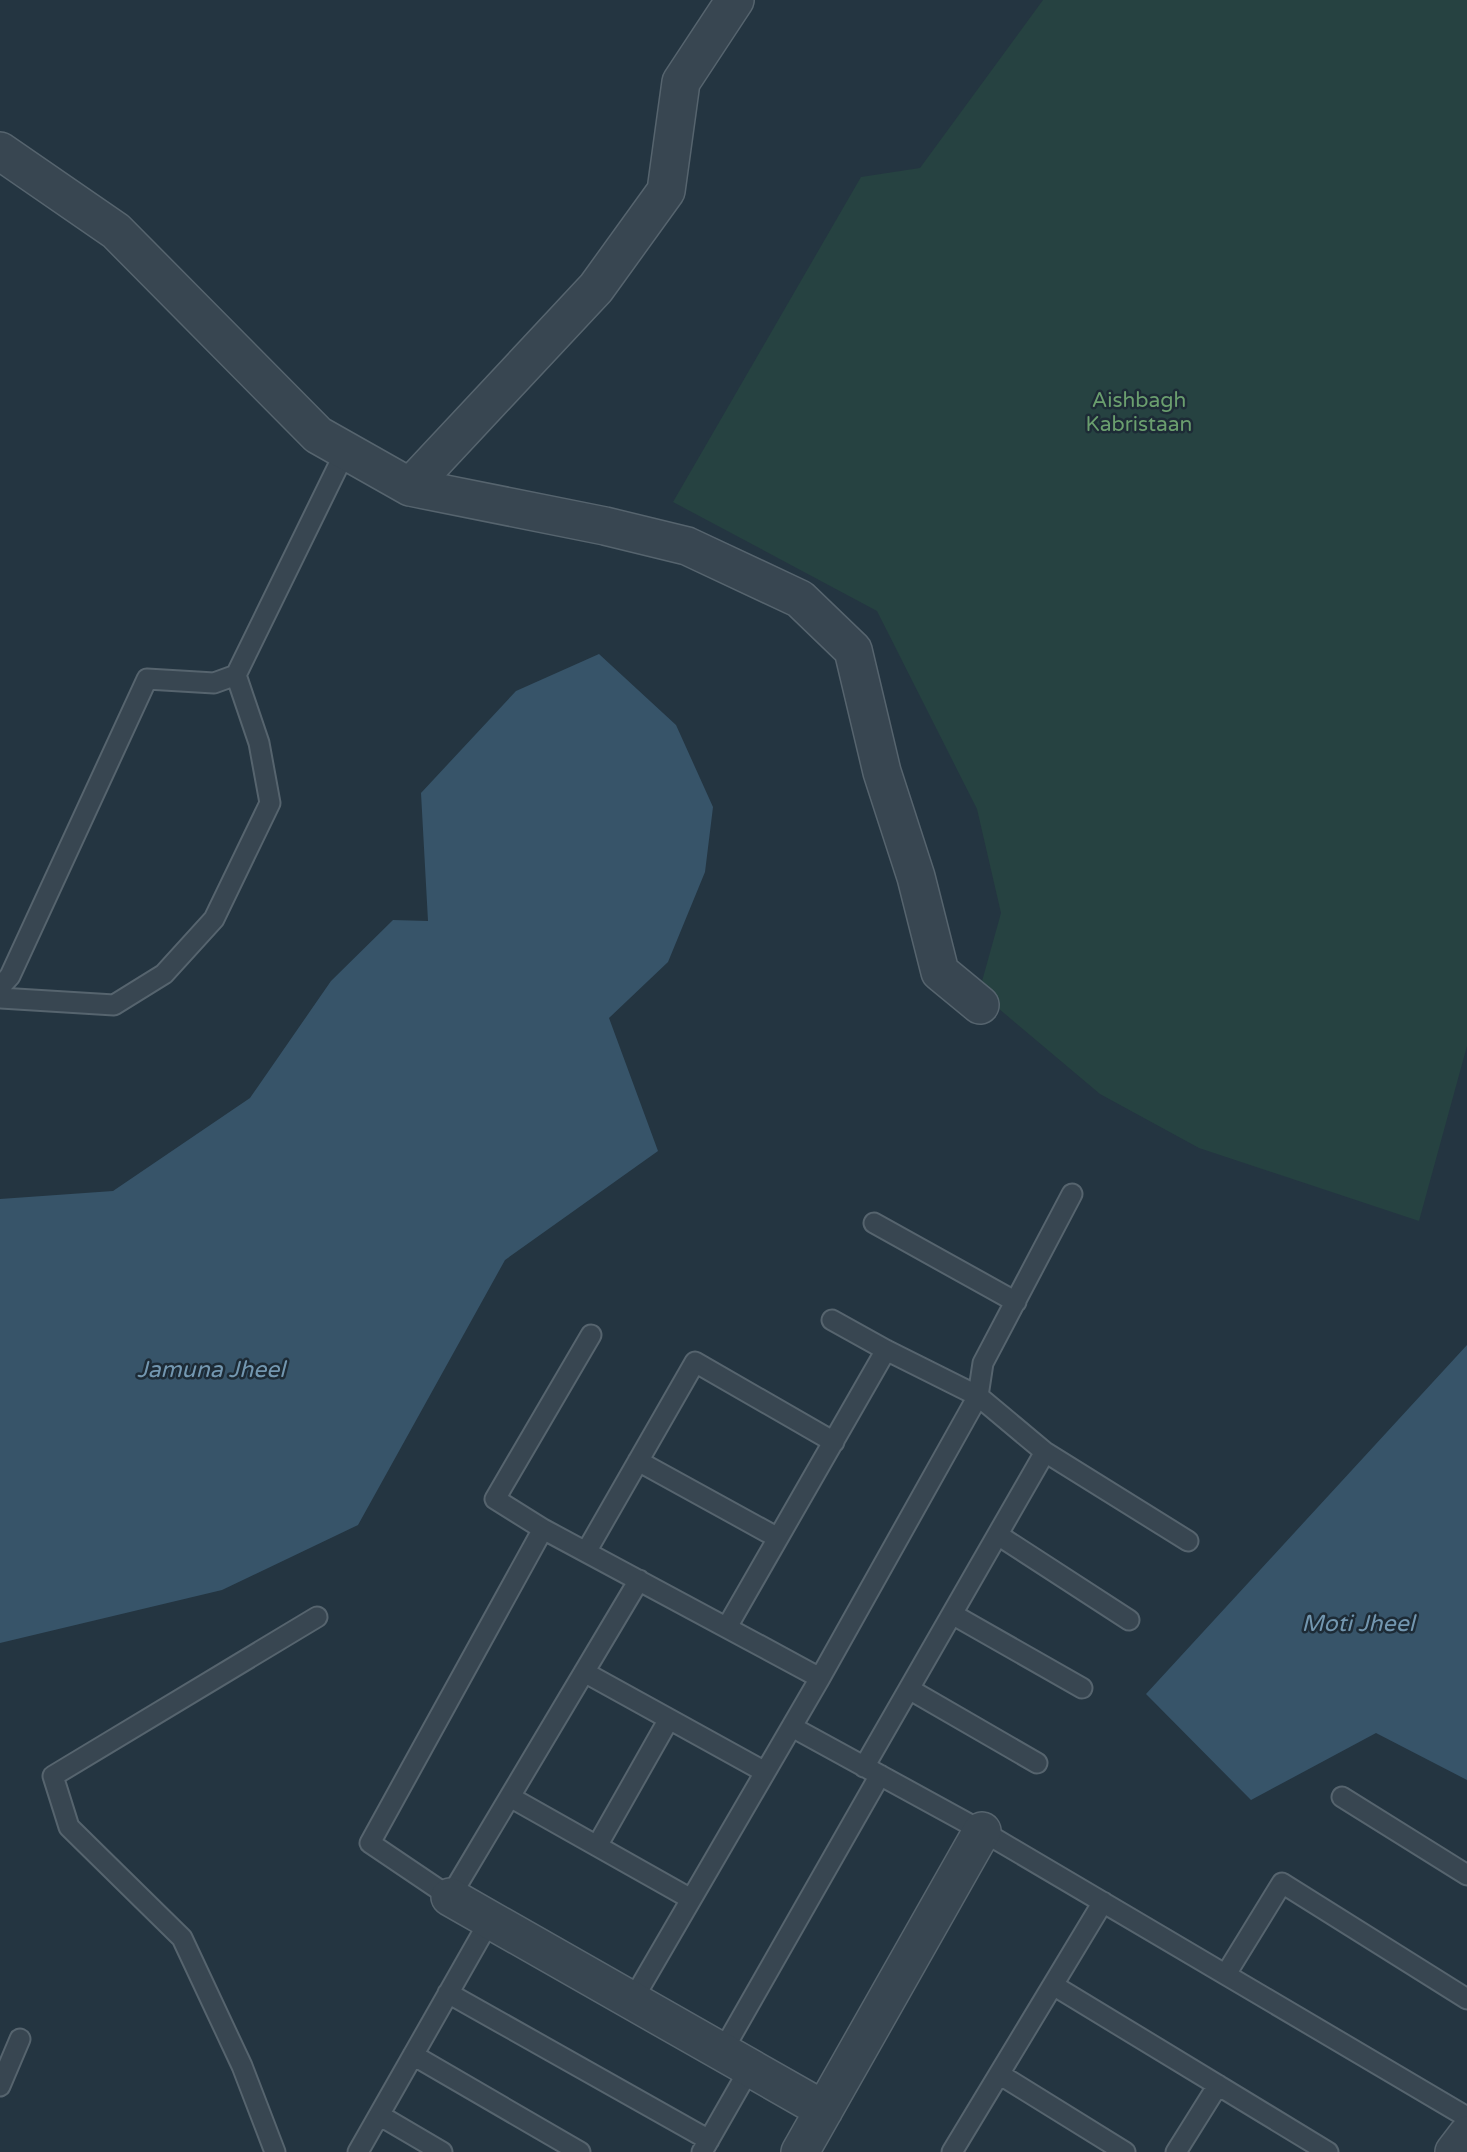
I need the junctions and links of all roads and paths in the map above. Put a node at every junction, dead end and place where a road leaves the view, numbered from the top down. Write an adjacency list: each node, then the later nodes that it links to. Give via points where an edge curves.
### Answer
1 (735, 0): 4 (street, via 681,82 666,191 596,288)
2 (0, 151): 3 (street, via 116,231 318,435)
3 (346, 450): 4 (street); 5 (lane)
4 (410, 487): 8 (street, via 687,546 800,600 853,650 882,772 940,972)
5 (236, 675): 6 (lane, via 214,682 147,679 10,976); 7 (lane, via 259,743 270,803 214,919 164,974 114,1005)
6 (0, 987)
7 (0, 998)
8 (980, 1005)
9 (1072, 1194): 11 (lane)
10 (874, 1223): 11 (lane)
11 (1016, 1302): 15 (lane, via 983,1363)
12 (832, 1320): 14 (lane)
13 (591, 1335): 19 (lane, via 495,1499)
14 (886, 1350): 15 (lane); 16 (lane)
15 (978, 1396): 17 (lane); 30 (lane)
16 (834, 1442): 18 (lane, via 695,1362); 21 (lane)
17 (1045, 1452): 20 (lane); 22 (lane)
18 (638, 1461): 21 (lane); 23 (lane)
19 (543, 1529): 23 (lane); 43 (lane, via 370,1843)
20 (998, 1535): 25 (lane); 27 (lane)
21 (778, 1538): 28 (lane)
22 (1188, 1541)
23 (586, 1552): 24 (lane)
24 (639, 1580): 28 (lane); 29 (lane)
25 (952, 1614): 31 (lane); 32 (lane)
26 (317, 1617): 64 (lane, via 53,1776 69,1827 182,1938 242,2066)
27 (1129, 1620)
28 (727, 1628): 30 (lane)
29 (584, 1672): 33 (lane); 38 (lane)
30 (820, 1678): 34 (lane)
31 (1082, 1688)
32 (909, 1689): 35 (lane); 36 (lane)
33 (669, 1719): 37 (lane); 41 (lane)
34 (792, 1727): 36 (lane); 37 (lane)
35 (1037, 1763)
36 (872, 1771): 40 (lane); 54 (lane)
37 (765, 1772): 44 (lane)
38 (510, 1797): 41 (lane); 43 (lane)
39 (1342, 1797): 42 (lane)
40 (982, 1831): 45 (lane); 58 (street)
41 (597, 1846): 44 (lane)
42 (1467, 1875)
43 (450, 1898): 46 (street)
44 (691, 1899): 51 (lane)
45 (1103, 1902): 47 (lane); 48 (lane)
46 (490, 1920): 49 (lane); 51 (street)
47 (1226, 1974): 50 (lane, via 1282,1883); 60 (lane)
48 (1054, 1985): 55 (lane); 57 (lane)
49 (448, 1993): 53 (lane); 62 (lane)
50 (1467, 1999)
51 (632, 2001): 54 (street)
52 (20, 2039): 56 (lane)
53 (413, 2055): 59 (lane); 67 (lane)
54 (736, 2060): 58 (street); 62 (lane)
55 (999, 2074): 69 (lane); 70 (lane)
56 (0, 2085)
57 (1218, 2085): 63 (lane); 71 (lane)
58 (824, 2110): 68 (street)
59 (379, 2115): 65 (lane); 66 (lane)
60 (1467, 2116)
61 (1467, 2135): 73 (street)
62 (706, 2146)
63 (1304, 2146): 72 (lane)
64 (275, 2152)
65 (358, 2152)
66 (442, 2152)
67 (580, 2152)
68 (800, 2152)
69 (952, 2152)
70 (1125, 2152)
71 (1176, 2152)
72 (1328, 2152)
73 (1454, 2152)

